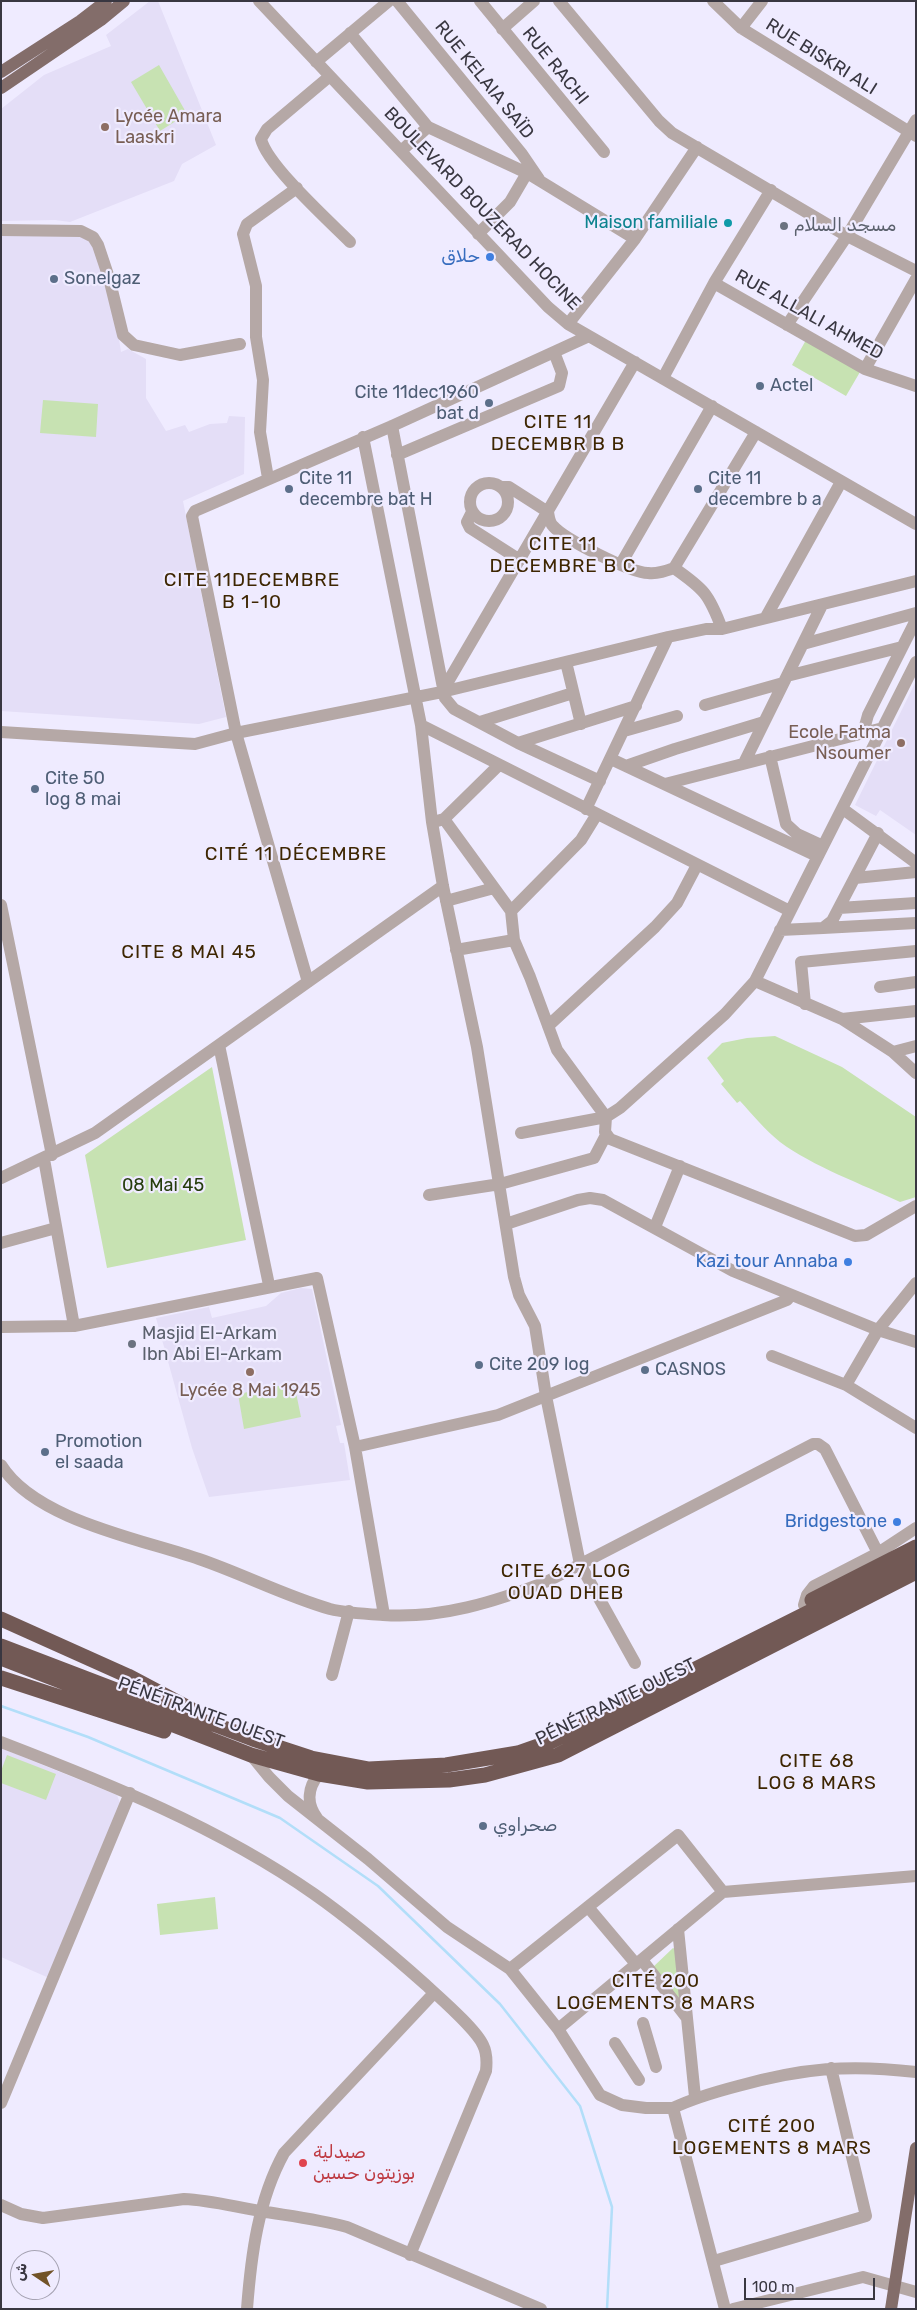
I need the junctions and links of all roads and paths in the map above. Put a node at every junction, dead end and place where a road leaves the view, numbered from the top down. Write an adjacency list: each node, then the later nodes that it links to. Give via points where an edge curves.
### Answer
1 (106, 1): 15 (main road)
2 (124, 1): 17 (main road)
3 (259, 1): 14 (street, BOULEVARD BOUZERAD HOCINE)
4 (389, 1): 13 (street)
5 (397, 1): 25 (street, RUE KELAIA SAÏD)
6 (480, 1): 12 (street, RUE RACHI)
7 (534, 1): 12 (street)
8 (559, 1): 21 (street, via 659,121 672,133)
9 (713, 1): 11 (street, RUE BISKRI ALI)
10 (762, 1): 11 (street)
11 (741, 28): 20 (street, RUE BISKRI ALI)
12 (502, 29): 23 (street, RUE RACHI)
13 (350, 33): 14 (street); 19 (street)
14 (316, 62): 16 (street, BOULEVARD BOUZERAD HOCINE)
15 (1, 72)
16 (330, 76): 22 (street, BOULEVARD BOUZERAD HOCINE); 26 (street, via 267,129 261,139 262,147)
17 (1, 88)
18 (916, 120): 20 (street)
19 (428, 127): 22 (street); 24 (street)
20 (912, 133): 30 (street)
21 (697, 147): 27 (street); 31 (street)
22 (401, 152): 29 (street, BOULEVARD BOUZERAD HOCINE)
23 (604, 152)
24 (527, 173): 25 (street); 29 (street, via 510,202)
25 (542, 183): 31 (street)
26 (297, 188): 32 (street); 50 (street, via 247,224 243,234 256,286 256,337 263,380 260,432)
27 (770, 190): 30 (street); 35 (street)
28 (1, 230): 39 (street, via 81,231 94,237 109,278 123,335 134,345 180,355)
29 (478, 234): 36 (street, BOULEVARD BOUZERAD HOCINE)
30 (847, 236): 33 (street); 37 (street)
31 (635, 238): 36 (street)
32 (350, 242)
33 (916, 271)
34 (916, 279): 42 (street)
35 (714, 283): 37 (street, RUE ALLALI AHMED); 43 (street)
36 (568, 324): 38 (street, BOULEVARD BOUZERAD HOCINE)
37 (787, 325): 42 (street, RUE ALLALI AHMED)
38 (589, 336): 40 (street); 41 (street, BOULEVARD BOUZERAD HOCINE)
39 (240, 344)
40 (554, 352): 46 (street); 49 (street, via 562,373 559,386)
41 (635, 362): 43 (street, BOULEVARD BOUZERAD HOCINE); 54 (street)
42 (865, 369): 44 (street, RUE ALLALI AHMED)
43 (664, 378): 45 (street, BOULEVARD BOUZERAD HOCINE)
44 (916, 386)
45 (712, 406): 47 (street, BOULEVARD BOUZERAD HOCINE); 57 (street)
46 (392, 426): 48 (street); 49 (street)
47 (756, 432): 51 (street, BOULEVARD BOUZERAD HOCINE); 58 (street)
48 (363, 437): 50 (street); 73 (street)
49 (397, 455): 71 (street)
50 (268, 478): 84 (street, via 195,511 192,516)
51 (841, 482): 55 (street, BOULEVARD BOUZERAD HOCINE); 62 (street)
52 (501, 487): 53 (street, via 490,483 476,488 470,497); 53 (street, via 509,503 499,519 487,522); 54 (street, via 509,487)
53 (472, 512): 56 (street, via 467,522 470,528)
54 (548, 512): 56 (street); 57 (street, via 549,520 559,531)
55 (916, 524)
56 (520, 560): 71 (street)
57 (618, 564): 58 (street, via 647,574)
58 (674, 568): 64 (street, via 700,586 713,605)
59 (916, 581): 60 (street)
60 (822, 605): 62 (street); 66 (street)
61 (916, 613): 66 (street)
62 (766, 618): 64 (street)
63 (916, 620): 67 (street)
64 (722, 629): 65 (street)
65 (668, 637): 68 (street); 75 (street)
66 (803, 644): 70 (street)
67 (902, 647): 70 (street); 85 (street, via 868,714)
68 (566, 662): 71 (street); 72 (street)
69 (916, 662): 81 (street)
70 (785, 680): 74 (street); 78 (street)
71 (442, 692): 73 (street); 77 (street, via 454,709)
72 (574, 694): 77 (street); 79 (street)
73 (415, 698): 80 (street); 84 (street)
74 (705, 705)
75 (636, 706): 79 (street); 82 (street)
76 (677, 716): 82 (street)
77 (480, 722): 86 (street)
78 (764, 722): 89 (street); 91 (street)
79 (581, 724): 86 (street)
80 (421, 725): 90 (street); 96 (street)
81 (883, 728): 85 (street); 94 (street)
82 (624, 731): 88 (street)
83 (1, 732): 84 (street, via 195,744)
84 (236, 733): 118 (street)
85 (863, 733): 87 (street)
86 (518, 743): 92 (street)
87 (770, 756): 89 (street); 98 (street, via 786,824)
88 (611, 759): 91 (street); 92 (street)
89 (744, 763): 93 (street)
90 (498, 766): 95 (street); 96 (street)
91 (626, 766): 93 (street)
92 (600, 781): 95 (street)
93 (665, 784): 98 (street)
94 (843, 809): 97 (street); 98 (street)
95 (592, 811): 100 (street); 109 (street, via 581,840)
96 (438, 821): 103 (street); 104 (street)
97 (878, 834): 99 (street); 102 (street)
98 (820, 851): 110 (street)
99 (916, 863)
100 (696, 865): 110 (street); 124 (street, via 677,903 655,927)
101 (916, 872): 102 (street)
102 (855, 878): 108 (street)
103 (443, 886): 105 (street); 118 (street)
104 (494, 888): 105 (street); 109 (street)
105 (446, 902): 115 (street)
106 (916, 903): 108 (street)
107 (1, 905): 132 (street)
108 (839, 908): 112 (street, via 832,922)
109 (511, 911): 114 (street)
110 (790, 911): 113 (street)
111 (916, 923): 112 (street)
112 (822, 928): 113 (street)
113 (780, 930): 117 (street)
114 (514, 940): 115 (street); 124 (street)
115 (456, 950): 135 (street, via 477,1047)
116 (916, 950): 121 (street, via 801,962)
117 (754, 981): 121 (street); 129 (street, via 725,1014)
118 (308, 982): 125 (street)
119 (916, 982): 120 (street)
120 (880, 987)
121 (805, 1004): 123 (street)
122 (916, 1011): 123 (street)
123 (842, 1019): 127 (street)
124 (548, 1026): 129 (street, via 557,1050)
125 (219, 1045): 132 (street, via 95,1133); 143 (street)
126 (916, 1046): 127 (street)
127 (893, 1052): 128 (street)
128 (916, 1073)
129 (606, 1117): 130 (street); 131 (street)
130 (521, 1133)
131 (606, 1135): 133 (street); 135 (street, via 594,1158)
132 (48, 1157): 134 (street); 140 (street)
133 (680, 1166): 137 (street, via 855,1236 866,1235); 139 (street)
134 (1, 1178)
135 (500, 1184): 136 (street); 138 (street)
136 (430, 1194)
137 (916, 1206)
138 (506, 1224): 139 (street, via 590,1198 603,1200); 151 (street, via 519,1295 535,1326)
139 (655, 1227): 144 (street, via 733,1271)
140 (56, 1228): 141 (street); 145 (street)
141 (1, 1243)
142 (916, 1283): 147 (street)
143 (269, 1286): 145 (street); 153 (street, via 317,1278)
144 (791, 1295): 147 (street); 151 (street, via 787,1300)
145 (74, 1326): 146 (street)
146 (1, 1327)
147 (878, 1330): 148 (street); 150 (street)
148 (916, 1342)
149 (772, 1356): 150 (street)
150 (846, 1385): 152 (street)
151 (546, 1396): 153 (street, via 498,1415); 158 (street)
152 (916, 1428)
153 (355, 1447): 162 (street)
154 (1, 1465): 161 (street, via 21,1488 71,1516 331,1609)
155 (916, 1528): 156 (street)
156 (878, 1553): 158 (street, via 825,1449 815,1444); 160 (street, via 814,1586)
157 (915, 1559): 160 (highway); 164 (highway, PÉNÉTRANTE OUEST)
158 (580, 1564): 162 (street, via 548,1581 471,1608); 167 (street)
159 (916, 1583): 164 (highway, via 822,1630)
160 (804, 1605): 164 (highway)
161 (349, 1611): 162 (street); 168 (street)
162 (384, 1615)
163 (1, 1619): 170 (highway, via 128,1676)
164 (774, 1637): 170 (highway, PÉNÉTRANTE OUEST, via 552,1741 518,1753 446,1766 369,1769 311,1758); 174 (highway, PÉNÉTRANTE OUEST, via 558,1755 519,1767 485,1775 408,1783 368,1782)
165 (1, 1646): 170 (highway, PÉNÉTRANTE OUEST, via 184,1716)
166 (1, 1658): 171 (highway, PÉNÉTRANTE OUEST)
167 (635, 1663)
168 (332, 1675)
169 (1, 1678): 171 (highway, via 177,1734)
170 (216, 1725)
171 (212, 1740): 173 (highway, PÉNÉTRANTE OUEST)
172 (1, 1742): 175 (street)
173 (251, 1755): 174 (highway, PÉNÉTRANTE OUEST); 176 (street, via 269,1777)
174 (319, 1774): 176 (street, via 310,1793 311,1807)
175 (130, 1793): 183 (street, via 222,1839 305,1888 341,1914); 193 (street)
176 (318, 1820): 182 (street, via 447,1927)
177 (916, 1876): 178 (street)
178 (723, 1892): 179 (street, via 678,1835); 180 (street)
179 (588, 1906): 181 (street); 182 (street)
180 (678, 1929): 181 (street); 184 (street)
181 (639, 1962): 184 (street); 186 (street)
182 (510, 1969): 186 (street)
183 (434, 1993): 197 (street, via 284,2153 272,2175); 198 (street, via 479,2038 484,2045 487,2062)
184 (687, 2018): 192 (street)
185 (643, 2023): 188 (street)
186 (558, 2029): 194 (street, via 600,2095 622,2105)
187 (615, 2043): 191 (street)
188 (656, 2067)
189 (831, 2068): 190 (street, via 874,2067); 192 (street, via 773,2076); 199 (street, via 866,2216)
190 (916, 2072)
191 (639, 2080)
192 (695, 2097): 194 (street)
193 (1, 2103)
194 (673, 2108): 199 (street)
195 (916, 2148): 200 (main road)
196 (1, 2205): 197 (street, via 21,2214 43,2218 184,2199)
197 (261, 2212): 198 (street, via 319,2219 347,2227); 202 (street)
198 (410, 2255): 203 (street)
199 (714, 2261): 204 (street)
200 (896, 2285): 201 (street); 205 (street, via 863,2277); 206 (main road)
201 (916, 2292)
202 (247, 2309)
203 (541, 2309)
204 (725, 2309)
205 (733, 2309)
206 (891, 2309)

